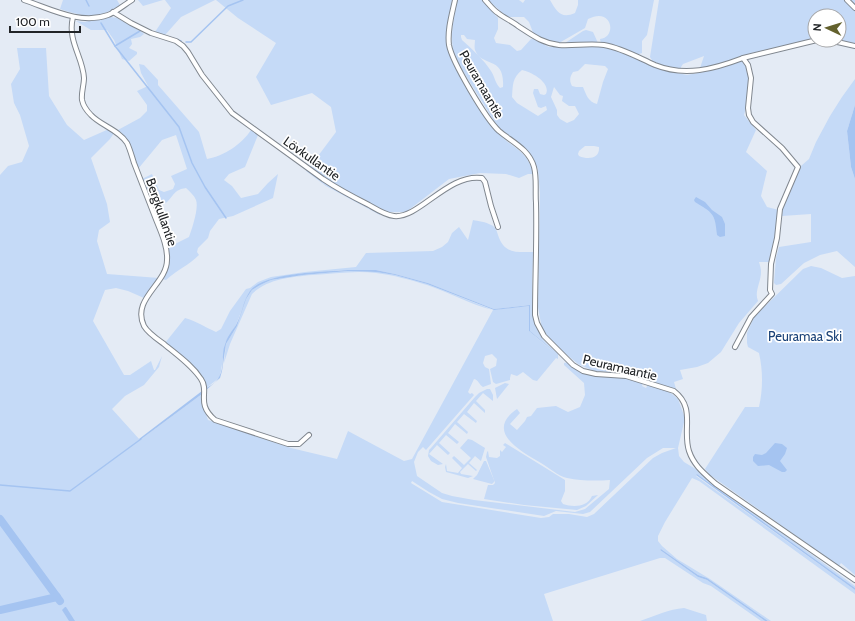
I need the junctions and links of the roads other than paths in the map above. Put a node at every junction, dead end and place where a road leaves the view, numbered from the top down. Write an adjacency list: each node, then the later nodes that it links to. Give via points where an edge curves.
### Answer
1 (24, 0): 8 (street)
2 (132, 0): 7 (street)
3 (455, 0): 14 (street, Peuramaantie, via 449,39 456,65 490,120 522,148 534,167 535,315 540,330 573,365 583,371 626,376 674,391 685,405 688,447 699,469 716,484)
4 (485, 0): 10 (street, via 496,12 537,39 548,43 604,45 657,66 682,71 714,68)
5 (847, 0): 6 (street)
6 (855, 8)
7 (113, 12): 8 (street, via 97,17); 11 (street, Lövkullantie, via 136,26 180,44 232,113 337,188 382,212 398,216 409,213 458,183 472,178 482,178)
8 (73, 17): 13 (street, Bergkullantie, via 73,43 84,78 82,99 92,117 110,127 126,142 167,252 166,268 149,292 142,310 141,319 145,327 188,364 202,380 205,410 215,420 288,444 299,444)
9 (855, 46): 10 (street, via 817,40)
10 (743, 58): 12 (street, via 748,65 751,78 749,115 798,167 780,209 771,264 772,294 751,317)
11 (498, 227)
12 (734, 347)
13 (309, 435)
14 (855, 580)

